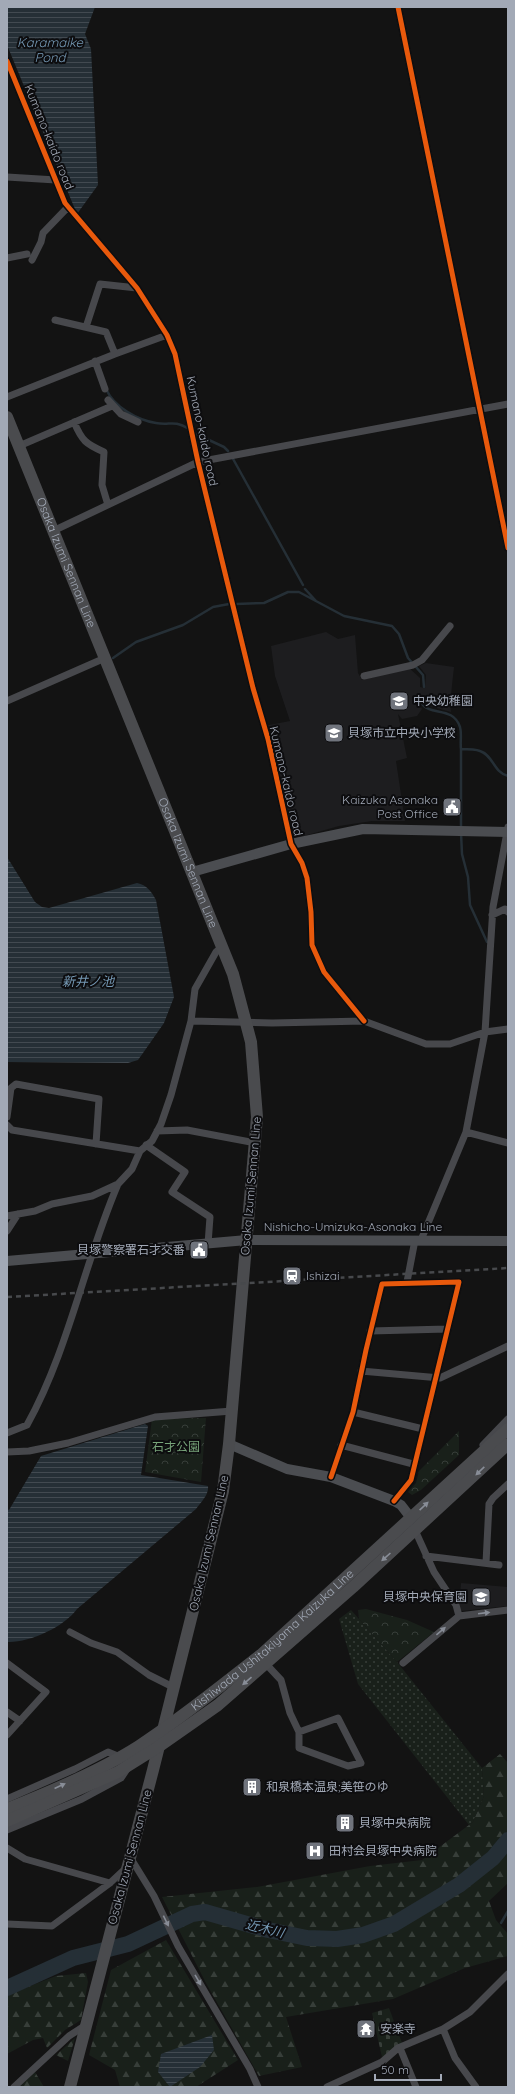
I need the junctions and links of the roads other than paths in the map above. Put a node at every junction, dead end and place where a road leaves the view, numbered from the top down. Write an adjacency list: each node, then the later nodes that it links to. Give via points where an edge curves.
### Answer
1 (398, 7): 16 (street)
2 (7, 61): 4 (street, Kumano-kaido road)
3 (7, 177): 4 (street)
4 (56, 180): 5 (street, Kumano-kaido road)
5 (68, 207): 6 (street, via 43,233 41,242 30,257); 7 (street, Kumano-kaido road)
6 (7, 258)
7 (138, 288): 9 (street, via 100,284); 10 (street, Kumano-kaido road)
8 (55, 320): 9 (street)
9 (86, 327): 11 (street, via 106,332)
10 (167, 335): 11 (street); 21 (street, Kumano-kaido road, via 175,354)
11 (115, 354): 12 (street)
12 (95, 361): 13 (street); 14 (street)
13 (105, 389)
14 (7, 397)
15 (508, 404): 16 (street)
16 (480, 410): 21 (street); 24 (street)
17 (7, 417): 20 (main road, Osaka Izumi Sennan Line)
18 (74, 422): 19 (street, via 110,403 121,414); 20 (street); 22 (street, via 81,438 104,452 102,485)
19 (138, 422)
20 (19, 446): 23 (main road, Osaka Izumi Sennan Line)
21 (198, 462): 22 (street); 30 (street, Kumano-kaido road, via 268,740)
22 (108, 505): 23 (street)
23 (53, 531): 26 (main road, Osaka Izumi Sennan Line)
24 (508, 548)
25 (450, 626): 27 (street, via 422,660 413,665)
26 (105, 658): 28 (street); 31 (main road, Osaka Izumi Sennan Line)
27 (364, 676)
28 (7, 701)
29 (508, 830): 30 (street, via 363,829); 33 (street)
30 (291, 844): 31 (street); 36 (street, Kumano-kaido road, via 307,878 312,945 324,972)
31 (192, 872): 34 (main road, Osaka Izumi Sennan Line)
32 (508, 912): 33 (street, via 505,909)
33 (492, 915): 39 (street)
34 (222, 947): 35 (street, via 216,952 195,989); 37 (main road, Osaka Izumi Sennan Line)
35 (191, 1021): 37 (street); 43 (street, via 171,1095)
36 (364, 1021): 37 (street); 39 (street, via 426,1044 450,1044)
37 (247, 1022): 45 (main road, Osaka Izumi Sennan Line, via 256,1086)
38 (508, 1029): 39 (street)
39 (485, 1032): 44 (street)
40 (8, 1100): 41 (street); 47 (street, via 11,1088 16,1084 99,1099)
41 (7, 1117)
42 (7, 1125): 47 (street, via 12,1130)
43 (157, 1131): 45 (street, via 186,1130); 48 (street)
44 (466, 1132): 46 (street); 55 (street)
45 (256, 1143): 54 (main road, Osaka Izumi Sennan Line)
46 (508, 1143)
47 (96, 1144): 49 (street)
48 (146, 1146): 49 (street); 57 (street, via 185,1172 172,1192 210,1217)
49 (140, 1152): 50 (street, via 132,1169)
50 (118, 1184): 51 (street, via 92,1196); 58 (street)
51 (18, 1214): 52 (street); 53 (street)
52 (7, 1216)
53 (7, 1231)
54 (247, 1240): 55 (street, Nishicho-Umizuka-Asonaka Line); 57 (street, Nishicho-Umizuka-Asonaka Line); 66 (main road, Osaka Izumi Sennan Line)
55 (418, 1240): 56 (street, Nishicho-Umizuka-Asonaka Line); 60 (street)
56 (508, 1241)
57 (208, 1244): 58 (street, Nishicho-Umizuka-Asonaka Line)
58 (94, 1252): 59 (street, Nishicho-Umizuka-Asonaka Line); 71 (street, via 44,1395 27,1425)
59 (7, 1261)
60 (407, 1282): 61 (street, via 459,1282); 62 (street, via 382,1284)
61 (447, 1328): 62 (street); 65 (street)
62 (370, 1331): 64 (street)
63 (508, 1346): 65 (street)
64 (361, 1371): 65 (street); 67 (street)
65 (435, 1379): 69 (street)
66 (232, 1411): 72 (main road, Osaka Izumi Sennan Line); 75 (street, via 155,1417 68,1443 29,1451)
67 (353, 1412): 69 (street); 74 (street)
68 (508, 1419): 80 (street)
69 (423, 1429): 77 (street)
70 (508, 1429): 80 (main road, Kishiwada Ushitakiyama Kaizuka Line)
71 (7, 1433)
72 (229, 1444): 78 (street, via 287,1469); 93 (main road, Osaka Izumi Sennan Line, via 219,1512)
73 (508, 1444): 76 (main road, Kishiwada Ushitakiyama Kaizuka Line)
74 (341, 1445): 77 (street); 78 (street)
75 (7, 1452)
76 (502, 1454): 83 (main road, Kishiwada Ushitakiyama Kaizuka Line, one-way to 83)
77 (413, 1464): 81 (street, via 411,1480)
78 (331, 1478): 81 (street)
79 (508, 1484): 85 (street, via 489,1504)
80 (438, 1493): 82 (main road, Kishiwada Ushitakiyama Kaizuka Line, one-way to 80)
81 (394, 1501): 82 (street)
82 (411, 1518): 83 (street); 96 (main road, Kishiwada Ushitakiyama Kaizuka Line, via 262,1654)
83 (415, 1531): 84 (street); 92 (main road, Kishiwada Ushitakiyama Kaizuka Line, one-way to 92)
84 (426, 1556): 85 (street); 88 (street, via 456,1605)
85 (486, 1563): 86 (street)
86 (499, 1565)
87 (508, 1610): 88 (street, one-way to 87)
88 (459, 1616): 91 (street, one-way to 88)
89 (70, 1632): 93 (street, via 91,1644 117,1652 149,1675)
90 (7, 1663): 95 (street, via 46,1692)
91 (403, 1663)
92 (266, 1664): 97 (street, via 281,1680); 99 (main road, Kishiwada Ushitakiyama Kaizuka Line, one-way to 99, via 218,1705)
93 (174, 1687): 96 (main road, Osaka Izumi Sennan Line)
94 (7, 1712): 95 (street)
95 (20, 1721): 98 (street)
96 (162, 1729): 99 (main road, Osaka Izumi Sennan Line); 100 (main road, Kishiwada Ushitakiyama Kaizuka Line)
97 (299, 1732): 97 (street, via 338,1718 361,1763 348,1766 299,1748)
98 (7, 1735)
99 (158, 1747): 100 (main road, Kishiwada Ushitakiyama Kaizuka Line); 107 (main road, Osaka Izumi Sennan Line)
100 (124, 1761): 101 (street, via 108,1752); 102 (main road, Kishiwada Ushitakiyama Kaizuka Line); 105 (street, via 121,1778 82,1799)
101 (7, 1800)
102 (27, 1807): 103 (main road, Kishiwada Ushitakiyama Kaizuka Line); 104 (main road, Kishiwada Ushitakiyama Kaizuka Line)
103 (7, 1809)
104 (7, 1821)
105 (7, 1830)
106 (7, 1848): 108 (street, via 24,1860)
107 (129, 1861): 108 (street); 111 (main road, Osaka Izumi Sennan Line); 117 (street, one-way to 117, via 154,1896 178,1946)
108 (110, 1882): 109 (street, via 52,1926)
109 (7, 1924)
110 (508, 1974): 112 (street, via 470,2012)
111 (86, 2025): 115 (street, via 69,2036); 116 (main road, Osaka Izumi Sennan Line)
112 (443, 2029): 113 (street); 119 (street, via 455,2058)
113 (400, 2048): 114 (street, via 382,2062); 118 (street)
114 (331, 2086)
115 (14, 2087)
116 (70, 2087)
117 (258, 2087)
118 (416, 2087)
119 (476, 2087)

